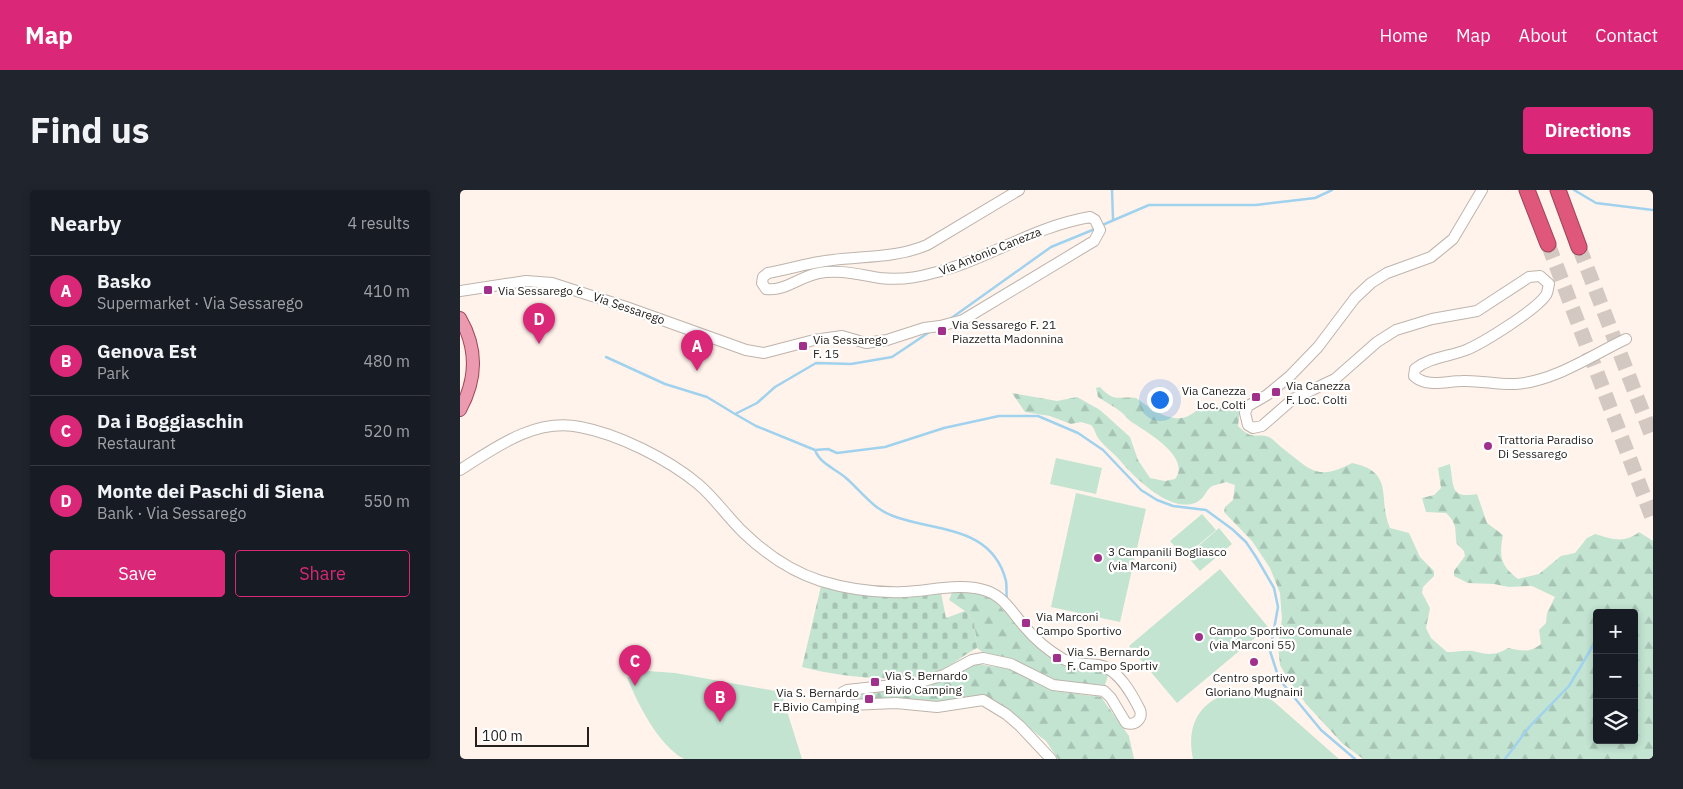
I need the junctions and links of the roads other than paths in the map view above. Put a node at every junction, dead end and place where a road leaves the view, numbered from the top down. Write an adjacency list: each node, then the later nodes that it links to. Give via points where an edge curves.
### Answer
1 (1019, 190): 9 (street, Via Antonio Canezza, via 913,251 830,260 768,272 763,277 766,289 775,291 818,273 836,271 882,278 910,278 948,268 1069,221 1090,217 1099,227 1094,241 1080,250 962,320)
2 (1482, 190): 10 (street, via 1453,239 1431,257 1387,273 1371,283 1290,376 1248,406 1245,413 1248,425 1253,428 1262,426 1293,399 1335,378 1376,342 1396,330 1477,311 1529,277 1540,276 1549,284 1547,294 1537,304 1486,342 1424,362 1415,369 1414,376 1420,382 1532,382)
3 (1527, 190): 5 (highway)
4 (1558, 190): 6 (highway)
5 (1548, 244)
6 (1579, 247)
7 (460, 291): 9 (street, Via Sessarego, via 526,281 552,283 746,350 764,353 842,336 866,342 887,340)
8 (460, 318): 11 (main road, via 472,344 475,361 473,380)
9 (940, 326)
10 (1626, 339)
11 (460, 410)
12 (460, 470): 13 (street, via 497,446 534,430 579,426 626,442 679,470 698,484 756,543 779,561 822,582 878,591 961,587 988,591 1004,600 1026,628 1064,660 1103,666 1119,678 1140,710 1138,721 1126,723 1104,691 1053,685 1011,664 983,658 921,682 852,688 843,692 841,700 855,705 896,703 937,707 983,700 1020,726)
13 (1051, 759)

